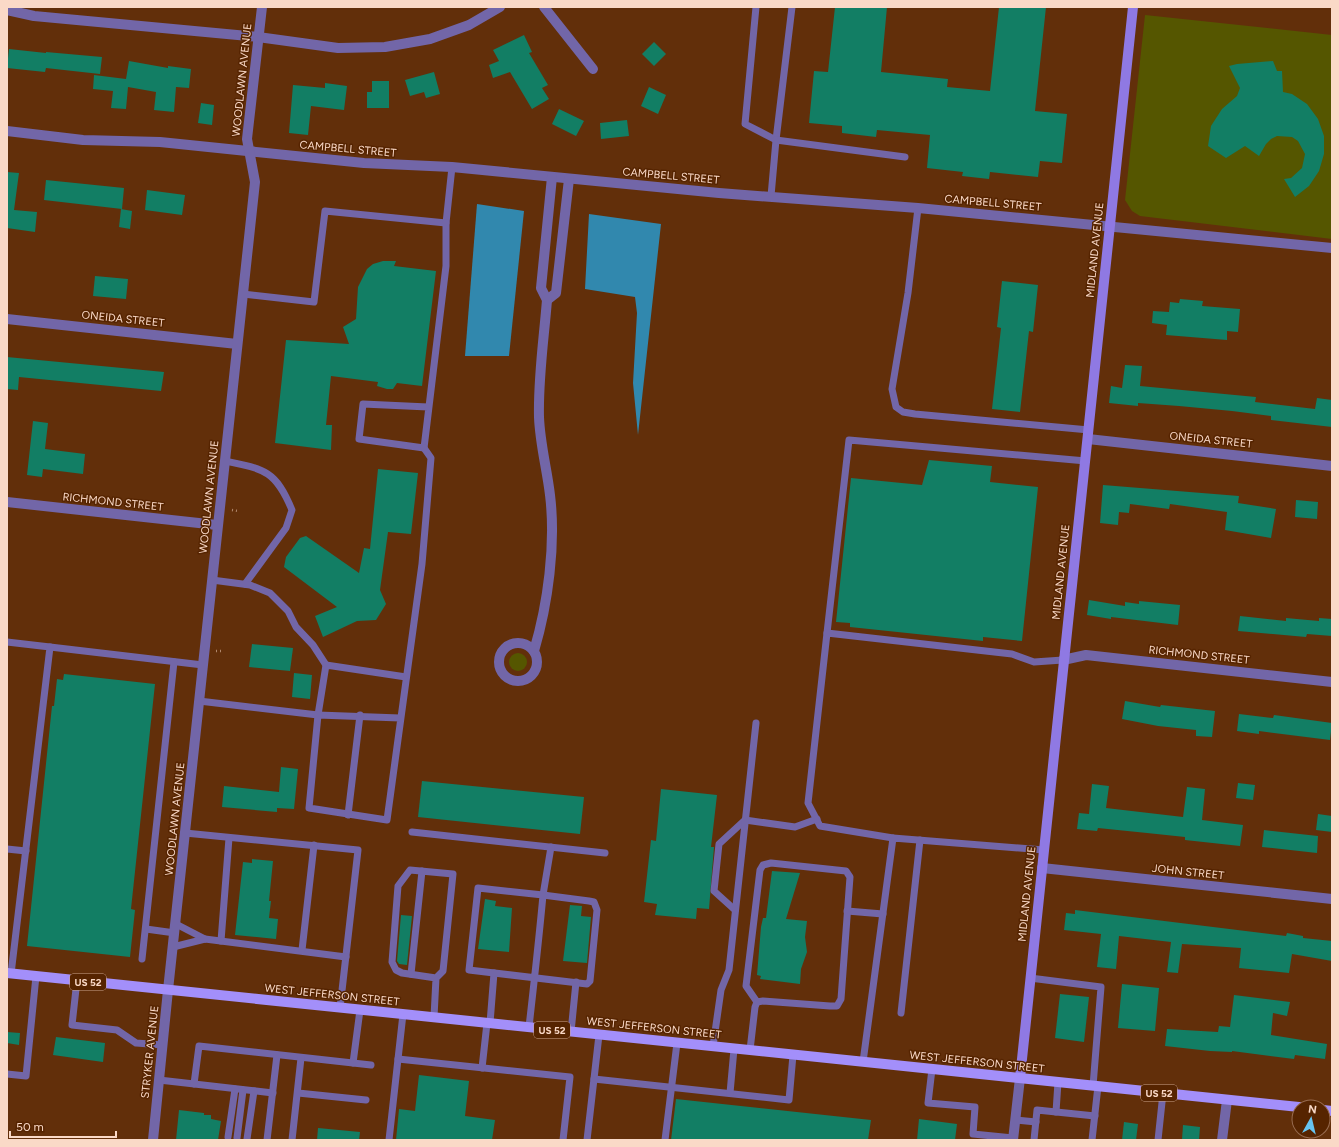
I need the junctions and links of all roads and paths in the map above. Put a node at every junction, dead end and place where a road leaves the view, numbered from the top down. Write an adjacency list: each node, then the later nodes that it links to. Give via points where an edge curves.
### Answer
1 (262, 7): 8 (street, WOODLAWN AVENUE)
2 (500, 7): 8 (street, via 469,25 430,40 385,47 338,48)
3 (544, 7): 9 (street)
4 (756, 7): 11 (lane, via 745,124)
5 (792, 7): 11 (lane)
6 (1133, 7): 20 (main road, MIDLAND AVENUE)
7 (7, 10): 8 (street, via 34,16)
8 (258, 37): 12 (street, WOODLAWN AVENUE, via 247,139)
9 (593, 69)
10 (7, 131): 12 (street, CAMPBELL STREET, via 83,140 160,142)
11 (776, 140): 13 (lane); 17 (lane)
12 (249, 152): 14 (street, CAMPBELL STREET, via 400,166); 22 (street, WOODLAWN AVENUE, via 255,182)
13 (905, 157)
14 (452, 167): 15 (street, CAMPBELL STREET); 19 (lane)
15 (552, 177): 16 (street, CAMPBELL STREET); 23 (street, via 541,288)
16 (569, 179): 17 (street, CAMPBELL STREET); 23 (street, via 556,292)
17 (771, 196): 18 (street, CAMPBELL STREET)
18 (918, 208): 20 (street, CAMPBELL STREET); 27 (lane, via 908,293 892,389 896,407 903,412 915,414)
19 (446, 223): 22 (lane, via 325,211 314,302); 26 (lane, via 446,266)
20 (1110, 225): 21 (street, CAMPBELL STREET); 27 (main road, MIDLAND AVENUE)
21 (1332, 248)
22 (242, 294): 25 (street, WOODLAWN AVENUE)
23 (547, 300): 43 (street, via 539,416 550,495 551,544 541,627)
24 (7, 319): 25 (street, ONEIDA STREET)
25 (237, 344): 29 (street, WOODLAWN AVENUE)
26 (428, 407): 28 (lane); 28 (lane, via 363,404 358,439)
27 (1089, 435): 30 (main road, MIDLAND AVENUE); 31 (street, ONEIDA STREET)
28 (424, 448): 48 (lane, via 431,458 428,498 420,580)
29 (225, 461): 35 (street, WOODLAWN AVENUE); 37 (lane, via 252,466 271,475 284,491 292,510 286,528)
30 (1086, 461): 38 (lane, via 849,440); 44 (main road, MIDLAND AVENUE)
31 (1332, 466)
32 (7, 502): 35 (street, RICHMOND STREET)
33 (232, 510): 34 (path)
34 (238, 511)
35 (217, 525): 36 (street, WOODLAWN AVENUE)
36 (212, 580): 37 (lane); 47 (street, WOODLAWN AVENUE)
37 (245, 584): 46 (lane, via 270,593 288,611 296,627)
38 (827, 633): 44 (lane, via 1012,654 1034,662); 56 (lane, via 808,803)
39 (7, 642): 40 (lane)
40 (50, 647): 45 (lane); 67 (lane)
41 (216, 651): 42 (path)
42 (224, 651)
43 (534, 651)
44 (1063, 660): 49 (street, RICHMOND STREET, via 1086,655); 66 (main road, MIDLAND AVENUE)
45 (174, 662): 47 (lane); 77 (lane)
46 (326, 664): 48 (lane); 51 (lane)
47 (203, 665): 50 (street, WOODLAWN AVENUE)
48 (406, 677): 53 (lane)
49 (1332, 682)
50 (199, 701): 51 (lane); 59 (street, WOODLAWN AVENUE)
51 (318, 715): 52 (lane); 55 (lane, via 309,808)
52 (360, 715): 53 (lane); 55 (lane)
53 (400, 718): 55 (lane, via 387,820)
54 (756, 723): 57 (lane)
55 (348, 815)
56 (817, 819): 57 (lane, via 794,827); 61 (lane, via 820,826)
57 (745, 820): 73 (lane); 73 (lane, via 718,844 714,891)
58 (412, 832): 64 (lane)
59 (185, 834): 60 (lane); 76 (street, WOODLAWN AVENUE)
60 (229, 838): 63 (lane); 79 (lane)
61 (893, 838): 62 (lane); 75 (lane)
62 (920, 840): 66 (lane); 97 (lane)
63 (314, 845): 81 (lane); 82 (lane, via 358,850)
64 (550, 847): 68 (lane); 71 (lane)
65 (7, 849): 67 (lane)
66 (1044, 850): 69 (main road, MIDLAND AVENUE)
67 (26, 851): 84 (lane)
68 (605, 853)
69 (1042, 868): 72 (street, JOHN STREET); 90 (main road, MIDLAND AVENUE)
70 (422, 871): 86 (lane); 86 (lane, via 410,870 398,886 392,962 396,970); 89 (lane, via 453,874 443,971)
71 (543, 895): 85 (lane, via 478,888 469,970); 88 (lane); 92 (lane, via 594,902 598,910 590,981 587,984)
72 (1332, 899)
73 (735, 910): 106 (lane, via 729,970 721,990)
74 (847, 912): 75 (lane); 94 (lane, via 842,999 838,1006); 94 (lane, via 850,877 846,871 771,863 763,865 760,870 746,986)
75 (883, 914): 113 (lane)
76 (175, 928): 77 (lane); 78 (lane); 80 (street, WOODLAWN AVENUE)
77 (146, 929): 83 (lane)
78 (205, 939): 79 (lane); 80 (lane)
79 (221, 941): 81 (lane)
80 (173, 947): 93 (street, WOODLAWN AVENUE)
81 (302, 950): 82 (lane)
82 (346, 957): 95 (lane)
83 (142, 959)
84 (9, 973): 87 (main road, WEST JEFFERSON STREET / US 52)
85 (494, 973): 88 (lane); 100 (lane)
86 (410, 974): 89 (lane)
87 (36, 976): 91 (main road, WEST JEFFERSON STREET / US 52); 118 (lane, via 26,1076)
88 (534, 977): 92 (lane); 101 (lane)
89 (436, 978): 99 (lane)
90 (1030, 978): 119 (main road, MIDLAND AVENUE); 124 (lane, via 1101,987)
91 (76, 980): 93 (main road, WEST JEFFERSON STREET / US 52); 105 (lane, via 72,1025 117,1030 136,1043)
92 (576, 982): 102 (lane)
93 (168, 990): 95 (main road, WEST JEFFERSON STREET / US 52); 105 (street, STRYKER AVENUE)
94 (757, 1002): 108 (lane)
95 (340, 1008): 96 (main road, WEST JEFFERSON STREET / US 52)
96 (360, 1010): 98 (main road, WEST JEFFERSON STREET / US 52); 114 (lane)
97 (901, 1013)
98 (403, 1014): 99 (main road, WEST JEFFERSON STREET / US 52); 112 (lane)
99 (434, 1017): 100 (main road, WEST JEFFERSON STREET / US 52)
100 (489, 1023): 101 (main road, WEST JEFFERSON STREET / US 52); 116 (lane)
101 (529, 1027): 102 (main road, WEST JEFFERSON STREET / US 52)
102 (571, 1032): 103 (main road, WEST JEFFERSON STREET / US 52)
103 (599, 1035): 104 (main road, WEST JEFFERSON STREET / US 52); 120 (lane)
104 (677, 1043): 106 (main road, WEST JEFFERSON STREET / US 52); 125 (lane)
105 (163, 1046): 121 (street, STRYKER AVENUE)
106 (713, 1046): 107 (main road, WEST JEFFERSON STREET / US 52)
107 (734, 1049): 108 (main road, WEST JEFFERSON STREET / US 52); 131 (lane)
108 (750, 1050): 110 (main road, WEST JEFFERSON STREET / US 52)
109 (277, 1055): 111 (lane); 123 (lane, via 198,1046); 129 (lane)
110 (793, 1055): 113 (main road, WEST JEFFERSON STREET / US 52); 131 (lane, via 789,1100)
111 (301, 1058): 114 (lane); 130 (lane)
112 (398, 1059): 116 (lane); 147 (lane)
113 (863, 1062): 117 (main road, WEST JEFFERSON STREET / US 52)
114 (354, 1064): 115 (lane)
115 (371, 1065)
116 (482, 1068): 148 (lane, via 570,1077)
117 (932, 1069): 119 (main road, WEST JEFFERSON STREET / US 52); 143 (lane, via 928,1103 975,1107 973,1134)
118 (7, 1074)
119 (1020, 1078): 122 (main road, WEST JEFFERSON STREET / US 52); 138 (street, MIDLAND AVENUE)
120 (594, 1079): 125 (lane); 149 (lane)
121 (159, 1080): 123 (lane); 144 (street, STRYKER AVENUE)
122 (1058, 1082): 124 (main road, WEST JEFFERSON STREET / US 52); 136 (lane)
123 (194, 1084): 126 (lane)
124 (1096, 1086): 132 (main road, WEST JEFFERSON STREET / US 52); 137 (lane)
125 (671, 1087): 131 (lane); 150 (lane)
126 (235, 1089): 127 (lane); 140 (lane)
127 (243, 1090): 128 (lane); 141 (lane)
128 (254, 1091): 129 (lane); 142 (lane)
129 (273, 1093): 145 (lane)
130 (298, 1093): 133 (lane); 146 (lane)
131 (730, 1093)
132 (1163, 1093): 134 (main road, WEST JEFFERSON STREET / US 52); 153 (lane)
133 (366, 1100)
134 (1226, 1100): 135 (main road, WEST JEFFERSON STREET / US 52); 154 (street)
135 (1291, 1106)
136 (1056, 1112): 137 (lane); 139 (lane, via 1037,1110)
137 (1095, 1116): 152 (lane)
138 (1015, 1120): 139 (lane); 143 (street, MIDLAND AVENUE)
139 (1036, 1122): 151 (lane)
140 (228, 1137)
141 (237, 1138)
142 (246, 1139)
143 (1013, 1139)
144 (153, 1140)
145 (267, 1140)
146 (292, 1140)
147 (389, 1140)
148 (564, 1140)
149 (587, 1140)
150 (665, 1140)
151 (1034, 1140)
152 (1092, 1140)
153 (1158, 1140)
154 (1222, 1140)

